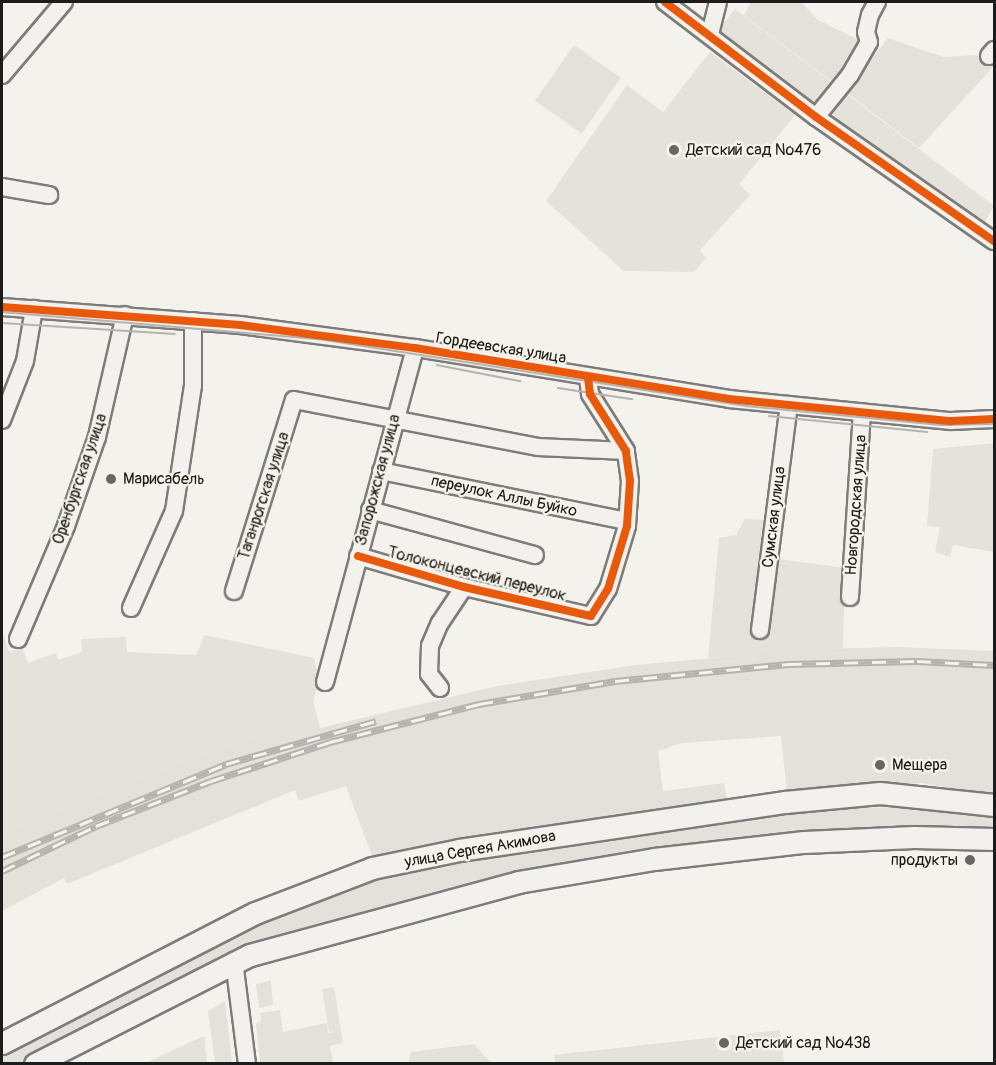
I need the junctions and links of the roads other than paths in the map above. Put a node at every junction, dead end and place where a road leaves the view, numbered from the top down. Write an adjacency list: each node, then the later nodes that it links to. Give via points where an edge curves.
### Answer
1 (64, 2): 6 (street)
2 (665, 2): 5 (street)
3 (718, 2): 5 (street)
4 (877, 2): 7 (street, via 868,23 869,42 850,75)
5 (710, 33): 7 (street)
6 (2, 75)
7 (816, 117): 10 (street)
8 (2, 187): 9 (street)
9 (49, 195)
10 (994, 241)
11 (2, 306): 12 (street, Гордеевская улица)
12 (34, 309): 13 (street, Гордеевская улица); 21 (street, via 25,361)
13 (125, 315): 14 (street, Гордеевская улица); 33 (street, Оренбургская улица, via 96,437 66,526)
14 (193, 321): 15 (street, Гордеевская улица); 31 (street, via 193,386 174,511)
15 (415, 348): 16 (street, Гордеевская улица); 19 (street, Запорожская улица)
16 (588, 377): 17 (street, Гордеевская улица); 22 (street, via 590,394)
17 (789, 405): 18 (street, Гордеевская улица); 32 (street, Сумская улица)
18 (862, 412): 20 (street, Гордеевская улица, via 951,421); 30 (street, Новгородская улица)
19 (395, 417): 22 (street, via 538,447); 23 (street, Запорожская улица); 29 (street, Таганрогская улица, via 294,400)
20 (994, 419)
21 (2, 420)
22 (626, 451): 25 (street, via 630,481)
23 (381, 471): 24 (street, Запорожская улица); 25 (street, переулок Аллы Буйко)
24 (370, 510): 26 (street); 27 (street, Запорожская улица)
25 (627, 521): 28 (street, Толоконцевский переулок, via 608,589 591,616)
26 (535, 555)
27 (358, 556): 28 (street, Толоконцевский переулок); 34 (street, Запорожская улица)
28 (464, 587): 35 (street, via 440,622 430,646 429,674)
29 (234, 591)
30 (850, 597)
31 (131, 608)
32 (759, 630)
33 (18, 639)
34 (325, 682)
35 (440, 688)
36 (994, 805): 39 (main road, улица Сергея Акимова, via 880,793 785,802 459,850 372,868 284,900)
37 (994, 839): 38 (main road, via 914,837 804,842 642,861 518,882 344,926)
38 (234, 962): 40 (main road); 41 (street)
39 (2, 1043)
40 (35, 1064)
41 (247, 1064)

